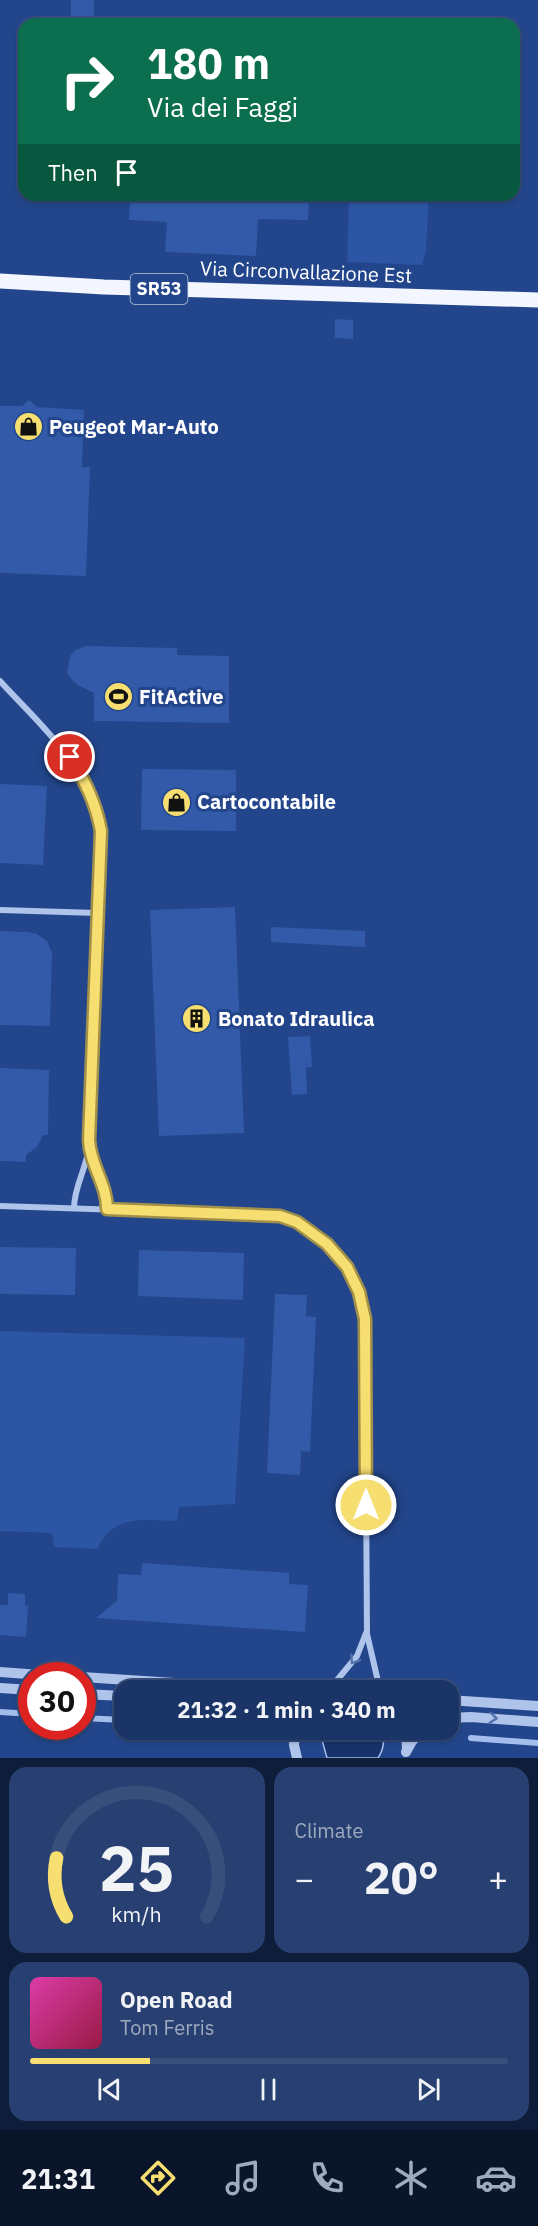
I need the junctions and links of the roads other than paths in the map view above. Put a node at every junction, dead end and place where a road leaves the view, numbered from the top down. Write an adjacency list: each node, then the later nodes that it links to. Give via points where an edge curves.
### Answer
1 (0, 281): 2 (main road, Via Circonvallazione Est / SR53)
2 (538, 300)
3 (0, 681): 5 (street, via 70,757 96,807 101,831)
4 (0, 910): 5 (street)
5 (97, 914): 6 (street)
6 (89, 1140): 8 (street); 9 (street)
7 (0, 1206): 8 (street)
8 (74, 1208): 9 (street)
9 (107, 1209): 10 (street, via 286,1217 321,1238 352,1275 365,1319)
10 (367, 1627): 15 (street, one-way to 15, via 359,1652); 16 (street)
11 (0, 1672): 12 (street)
12 (18, 1673)
13 (96, 1678): 14 (street)
14 (129, 1680)
15 (336, 1680)
16 (376, 1680)
17 (0, 1688): 18 (street)
18 (18, 1689)
19 (96, 1695): 20 (street)
20 (114, 1696)
21 (459, 1701): 22 (street)
22 (538, 1706)
23 (459, 1718): 24 (street, one-way to 24)
24 (538, 1722)
25 (294, 1740): 28 (street)
26 (413, 1740): 27 (street)
27 (406, 1755)
28 (297, 1758)

